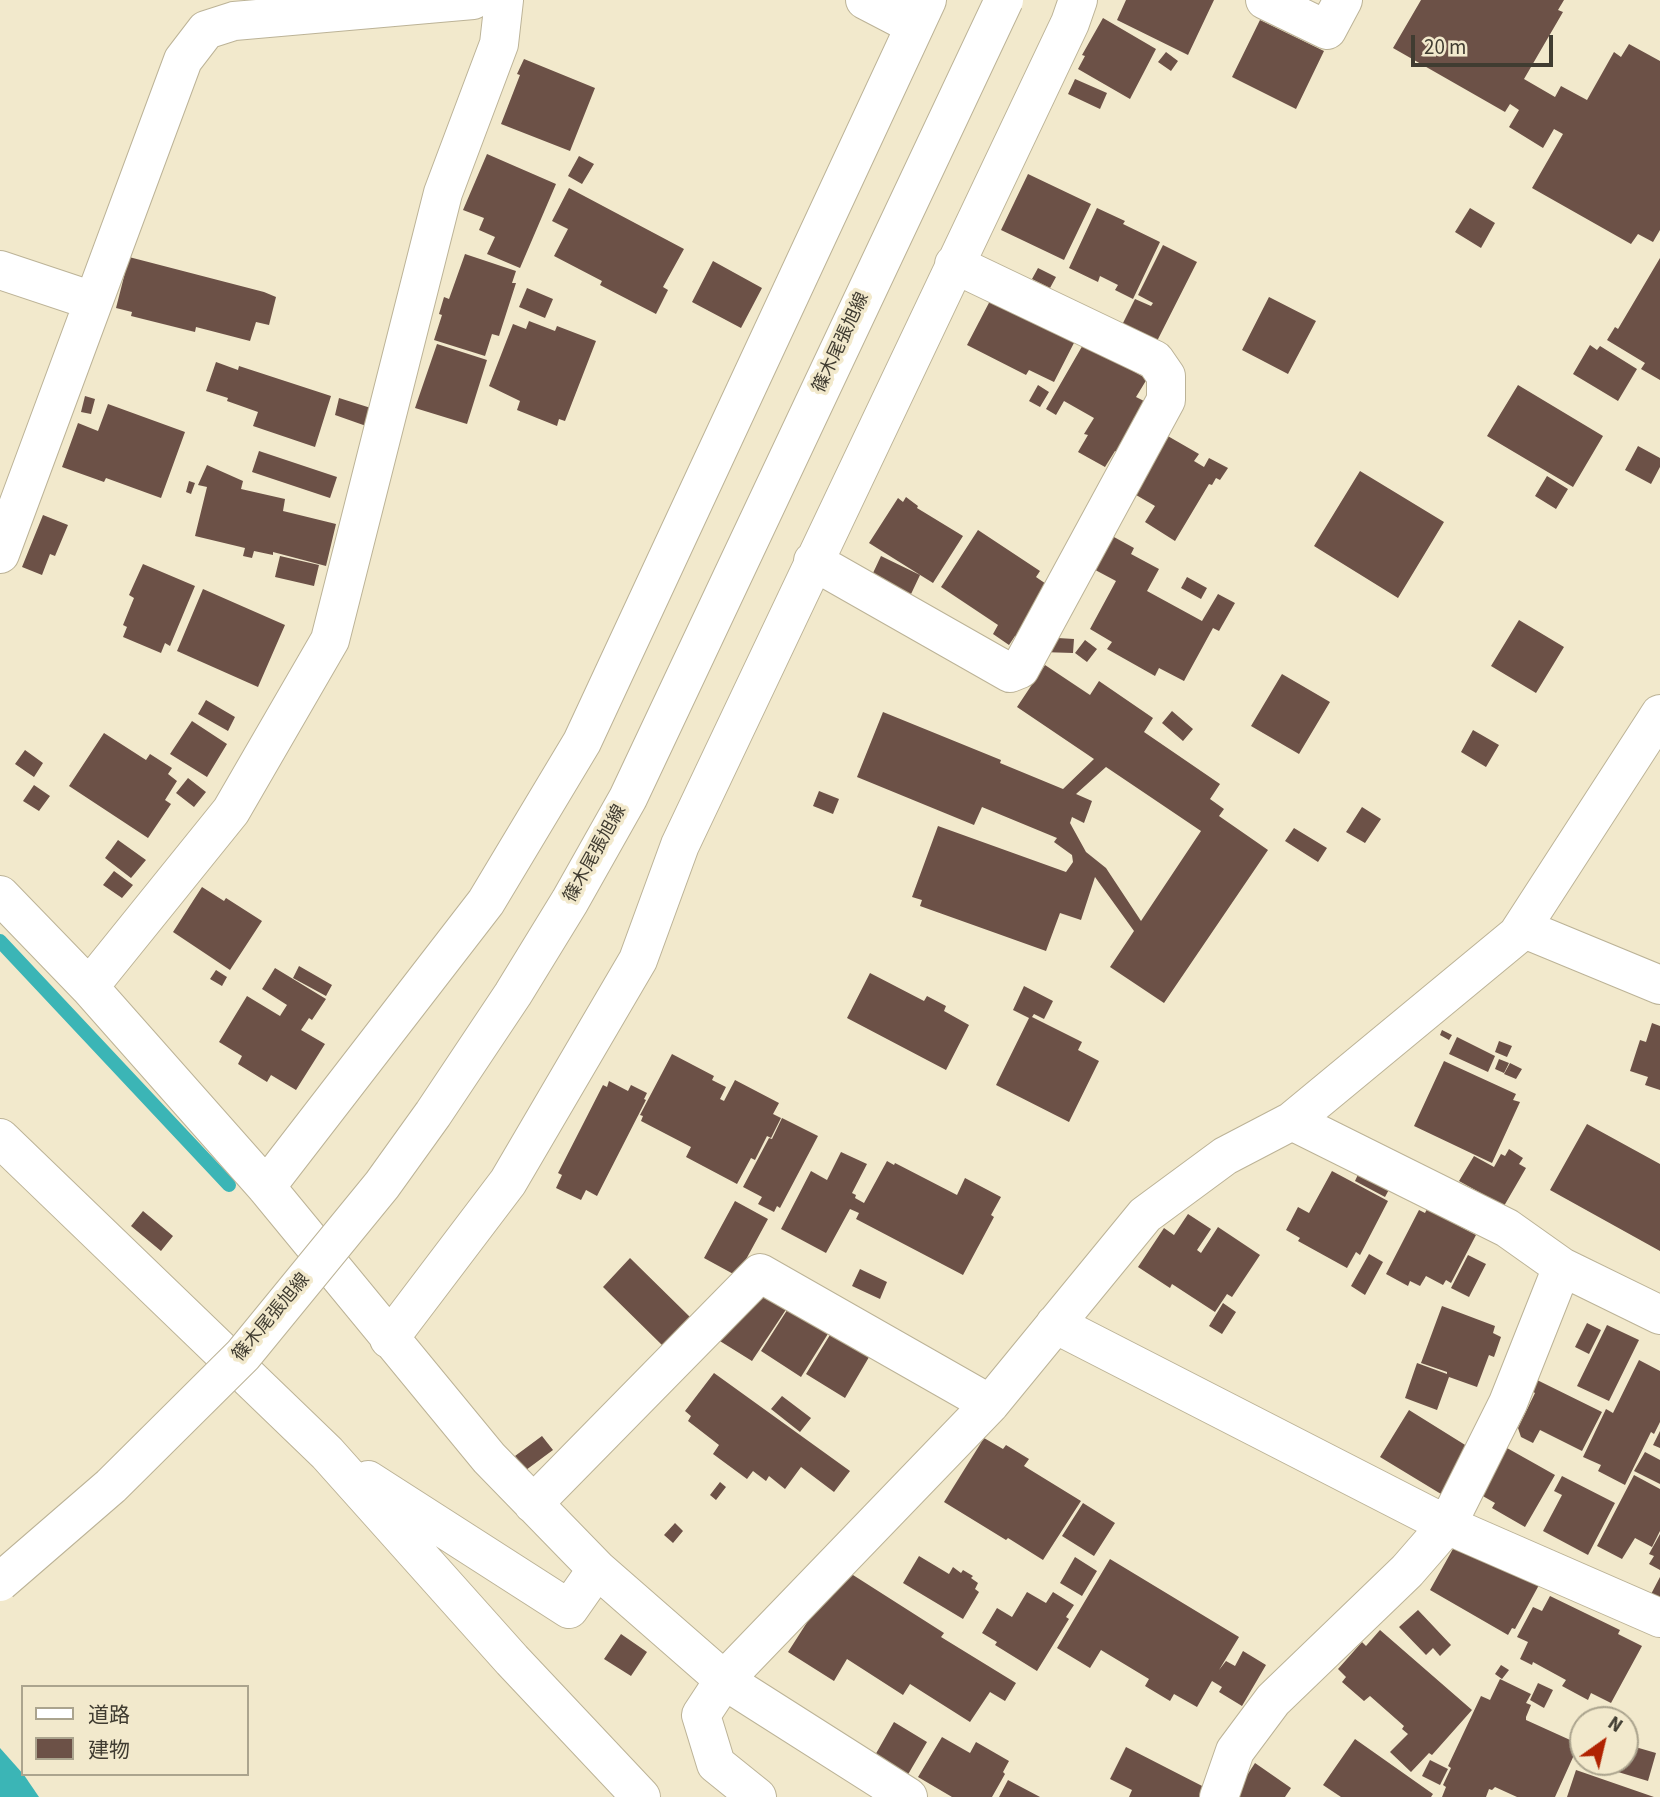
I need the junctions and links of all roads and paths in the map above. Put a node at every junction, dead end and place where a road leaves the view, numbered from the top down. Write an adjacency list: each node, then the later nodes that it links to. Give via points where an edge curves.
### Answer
1 (473, 0): 11 (street, via 234,21 206,30 183,60)
2 (504, 0): 18 (street, via 499,44 443,193 330,640 231,811)
3 (865, 0): 8 (street)
4 (1004, 0): 31 (street, 篠木尾張旭線, bridge, via 628,798 513,994 382,1185 243,1355 111,1486)
5 (1078, 0): 9 (street)
6 (1265, 0): 7 (street, via 1327,30)
7 (1343, 0)
8 (921, 13): 21 (street, via 582,742 486,902)
9 (954, 264): 13 (street); 13 (street, via 1155,360 1166,376 1167,400 1020,669 1010,673)
10 (0, 270): 11 (street)
11 (93, 302): 12 (street)
12 (0, 554)
13 (813, 561): 25 (street, via 680,845 638,960 508,1182)
14 (1660, 714): 16 (street)
15 (0, 895): 18 (street)
16 (1522, 928): 17 (street); 19 (street)
17 (1660, 985)
18 (89, 987): 21 (street)
19 (1292, 1122): 22 (street, via 1507,1228); 24 (street, via 1226,1156 1145,1215)
20 (0, 1138): 27 (street)
21 (266, 1187): 25 (street)
22 (1562, 1267): 23 (street); 29 (street, via 1508,1403)
23 (1660, 1315)
24 (1055, 1324): 26 (street); 29 (street)
25 (389, 1339): 28 (street)
26 (990, 1404): 28 (street, via 760,1273); 33 (street)
27 (327, 1453): 30 (street, via 569,1609); 34 (street)
28 (533, 1504): 30 (street)
29 (1447, 1525): 32 (street); 37 (street, via 1407,1571 1273,1700 1235,1751)
30 (597, 1569): 33 (street)
31 (0, 1582)
32 (1660, 1618)
33 (724, 1680): 35 (street, via 701,1715 716,1765); 36 (street)
34 (641, 1797)
35 (757, 1797)
36 (908, 1797)
37 (1219, 1797)

